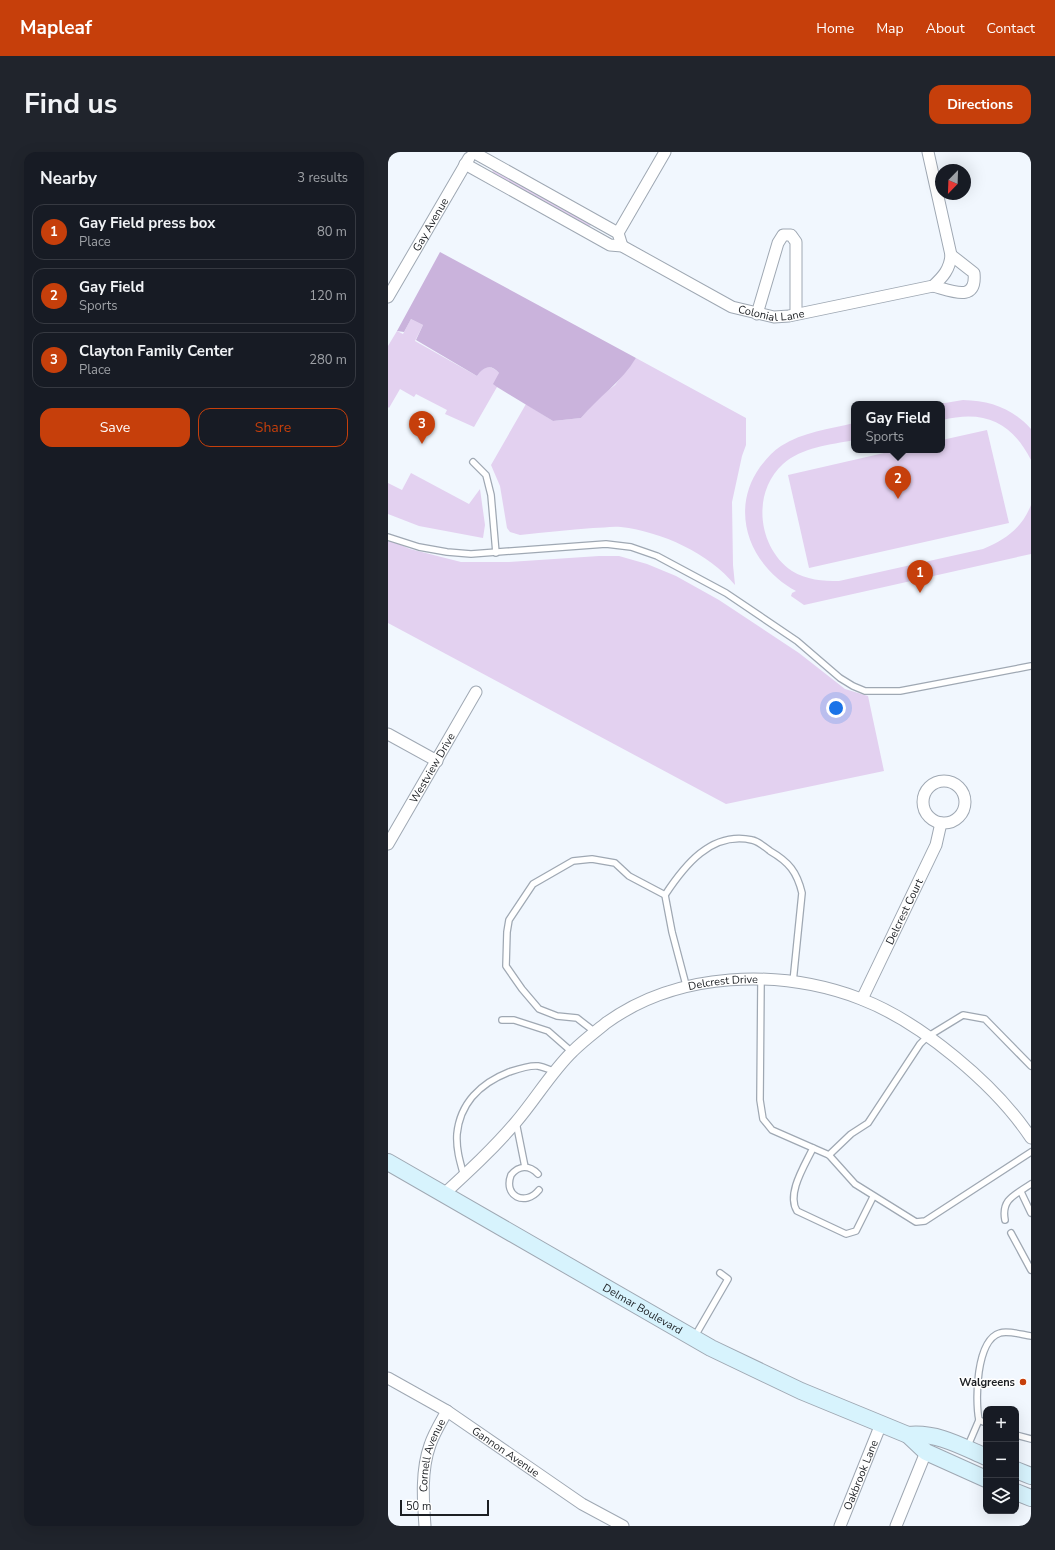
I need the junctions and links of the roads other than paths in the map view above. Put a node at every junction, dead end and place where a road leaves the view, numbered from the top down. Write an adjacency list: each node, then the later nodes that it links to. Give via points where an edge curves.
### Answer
1 (473, 152): 4 (street, Gay Avenue); 5 (street)
2 (665, 152): 7 (street)
3 (928, 152): 9 (street)
4 (465, 164): 6 (street, Colonial Lane); 11 (street, Gay Avenue)
5 (592, 219): 6 (street, via 595,226); 7 (street)
6 (587, 232): 8 (street, Colonial Lane, via 610,245)
7 (618, 233): 8 (street)
8 (622, 246): 12 (street, Colonial Lane, via 732,307)
9 (951, 255): 10 (street, via 947,271); 10 (street, Colonial Lane, via 974,274 975,284 972,290 963,293)
10 (933, 286): 13 (street, Colonial Lane)
11 (388, 297)
12 (757, 314): 13 (street, Colonial Lane, via 774,317); 13 (street, via 778,243 783,235 791,235 796,242)
13 (796, 314)
14 (473, 462): 16 (lane, via 486,475 491,495)
15 (388, 537): 16 (lane, via 419,547 447,552)
16 (496, 553): 17 (lane, via 606,544 631,547 657,556 726,593 797,641 840,678 865,691 900,691)
17 (1031, 666)
18 (476, 692): 20 (street, Westview Drive)
19 (388, 734): 20 (street)
20 (437, 761): 22 (street, Westview Drive)
21 (941, 823): 27 (street, Delcrest Court, via 936,845)
22 (388, 844)
23 (664, 895): 25 (lane, via 679,874 712,844 731,839 753,840 774,853 792,867 802,893); 26 (lane); 29 (lane, via 629,876 615,863 592,859 573,861 533,884 509,920 506,932 506,966 522,989 540,1009 557,1016 577,1018)
24 (761, 981): 25 (street, Delcrest Drive); 26 (street, Delcrest Drive, via 733,980); 36 (lane, via 760,1100 763,1119 772,1130)
25 (793, 982): 27 (street, Delcrest Drive)
26 (686, 985): 29 (street, Delcrest Drive, via 643,1001)
27 (862, 1000): 30 (street, Delcrest Drive, via 898,1018)
28 (502, 1020): 31 (lane, via 514,1020 548,1031)
29 (594, 1032): 31 (street, Delcrest Drive)
30 (927, 1037): 32 (lane, via 964,1015 985,1019); 35 (street, Delcrest Drive, via 979,1078); 38 (lane, via 868,1123)
31 (572, 1052): 33 (street, Delcrest Drive)
32 (1031, 1066)
33 (556, 1072): 34 (street, Delcrest Drive); 42 (lane, via 538,1066 519,1068 495,1078 476,1091 466,1104 457,1134 457,1151)
34 (516, 1122): 40 (lane); 42 (street, Delcrest Drive, via 488,1154)
35 (1029, 1131)
36 (813, 1148): 38 (lane); 47 (lane, via 793,1192 793,1205 797,1211 846,1234 856,1231)
37 (1031, 1152): 47 (lane, via 925,1221 916,1222)
38 (829, 1155): 47 (lane, via 855,1184)
39 (388, 1162): 46 (main road, Delmar Boulevard)
40 (525, 1167): 41 (lane); 44 (lane, via 514,1170 509,1185 510,1191 524,1199 534,1196)
41 (538, 1174)
42 (464, 1176): 46 (street, Delcrest Drive)
43 (1031, 1184): 45 (lane)
44 (539, 1190)
45 (1021, 1192): 48 (lane); 49 (lane, via 1006,1202 1003,1209)
46 (444, 1194): 54 (main road, Delmar Boulevard)
47 (874, 1197)
48 (1031, 1213)
49 (1006, 1220)
50 (1011, 1234): 51 (lane)
51 (1031, 1270)
52 (720, 1273): 54 (lane, via 728,1278)
53 (1031, 1336): 57 (lane, via 1001,1332 989,1339 981,1357 976,1406)
54 (694, 1338): 59 (main road, Delmar Boulevard, via 763,1374)
55 (388, 1378): 56 (street, Gannon Avenue)
56 (447, 1411): 71 (street, Cornell Avenue, via 433,1437 426,1463 423,1488); 72 (street, Gannon Avenue, via 582,1504)
57 (979, 1420): 58 (lane); 63 (lane)
58 (983, 1422)
59 (881, 1424): 60 (main road, Delmar Boulevard); 73 (street, Oakbrook Lane)
60 (908, 1435): 63 (main road, Delmar Boulevard, via 930,1435); 64 (main road, Delmar Boulevard)
61 (1019, 1436): 62 (lane)
62 (1031, 1439)
63 (966, 1449): 65 (main road, Delmar Boulevard)
64 (926, 1452): 68 (main road, Delmar Boulevard); 74 (street)
65 (983, 1456)
66 (1019, 1471): 67 (main road)
67 (1031, 1476)
68 (984, 1478)
69 (1019, 1493): 70 (main road)
70 (1031, 1498)
71 (425, 1526)
72 (623, 1526)
73 (840, 1526)
74 (896, 1526)

